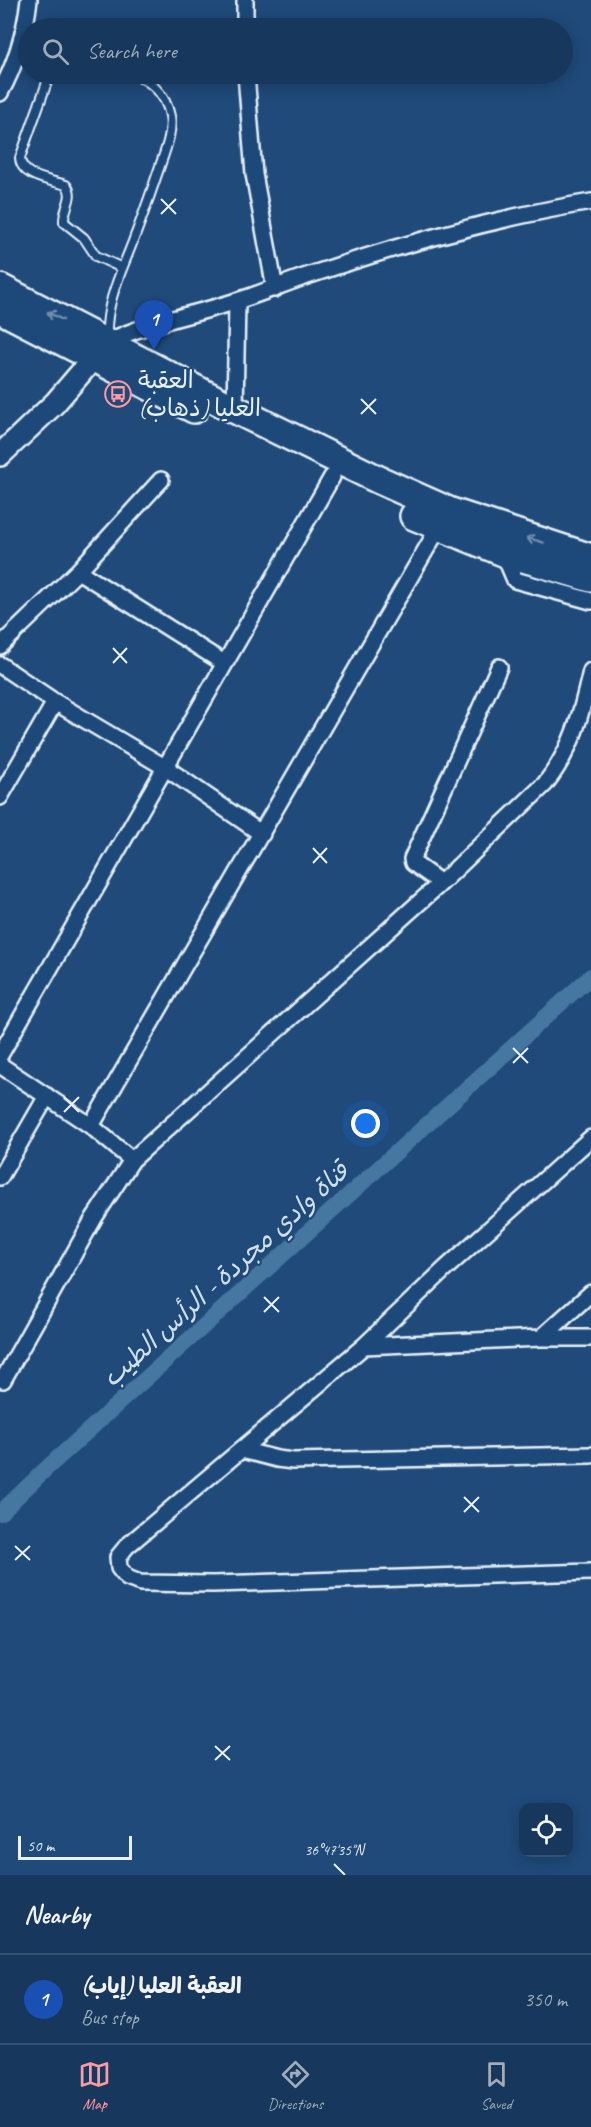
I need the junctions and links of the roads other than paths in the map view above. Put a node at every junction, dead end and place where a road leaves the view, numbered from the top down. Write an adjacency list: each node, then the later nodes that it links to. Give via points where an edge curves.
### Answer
1 (29, 0): 3 (street)
2 (245, 0): 4 (street)
3 (26, 18)
4 (245, 18)
5 (18, 48): 9 (street)
6 (46, 84): 11 (lane, via 21,164 30,173 69,188 64,222 84,238 96,256)
7 (151, 84): 11 (lane, via 168,109 170,126 143,217)
8 (247, 84): 13 (street, via 254,174)
9 (0, 93)
10 (590, 207): 13 (street, via 511,217 438,235)
11 (122, 268): 16 (lane)
12 (0, 288): 16 (highway, one-way to 12)
13 (276, 289): 14 (street)
14 (237, 301): 16 (street, via 132,330); 17 (street)
15 (0, 309): 16 (highway)
16 (101, 350): 17 (highway); 18 (street, via 56,404); 19 (highway)
17 (235, 410): 23 (highway, one-way to 17, via 451,512)
18 (0, 455)
19 (332, 477): 21 (highway); 28 (street)
20 (161, 480): 24 (street)
21 (439, 527): 22 (highway); 35 (street)
22 (504, 552): 25 (highway); 26 (street, via 515,580)
23 (591, 558)
24 (78, 571): 27 (street); 28 (street)
25 (591, 578)
26 (591, 601)
27 (0, 646)
28 (224, 663): 33 (street)
29 (0, 665): 32 (street)
30 (499, 667): 36 (street, via 412,859)
31 (591, 671): 36 (street, via 577,726 559,765)
32 (55, 702): 33 (street); 34 (street)
33 (166, 768): 35 (street); 37 (street)
34 (0, 797)
35 (262, 834): 40 (street)
36 (441, 883): 42 (street)
37 (0, 1055)
38 (0, 1065): 39 (street)
39 (46, 1096): 40 (street); 43 (street)
40 (91, 1126): 42 (street)
41 (591, 1137): 47 (street)
42 (132, 1160): 48 (street)
43 (0, 1177)
44 (591, 1293): 45 (street)
45 (541, 1338): 46 (street); 47 (street)
46 (591, 1338)
47 (364, 1346): 49 (street)
48 (3, 1380)
49 (242, 1450): 50 (street, via 293,1461); 51 (street, via 127,1546 118,1557 119,1568 127,1578 140,1583 213,1584)
50 (591, 1455)
51 (591, 1572)

